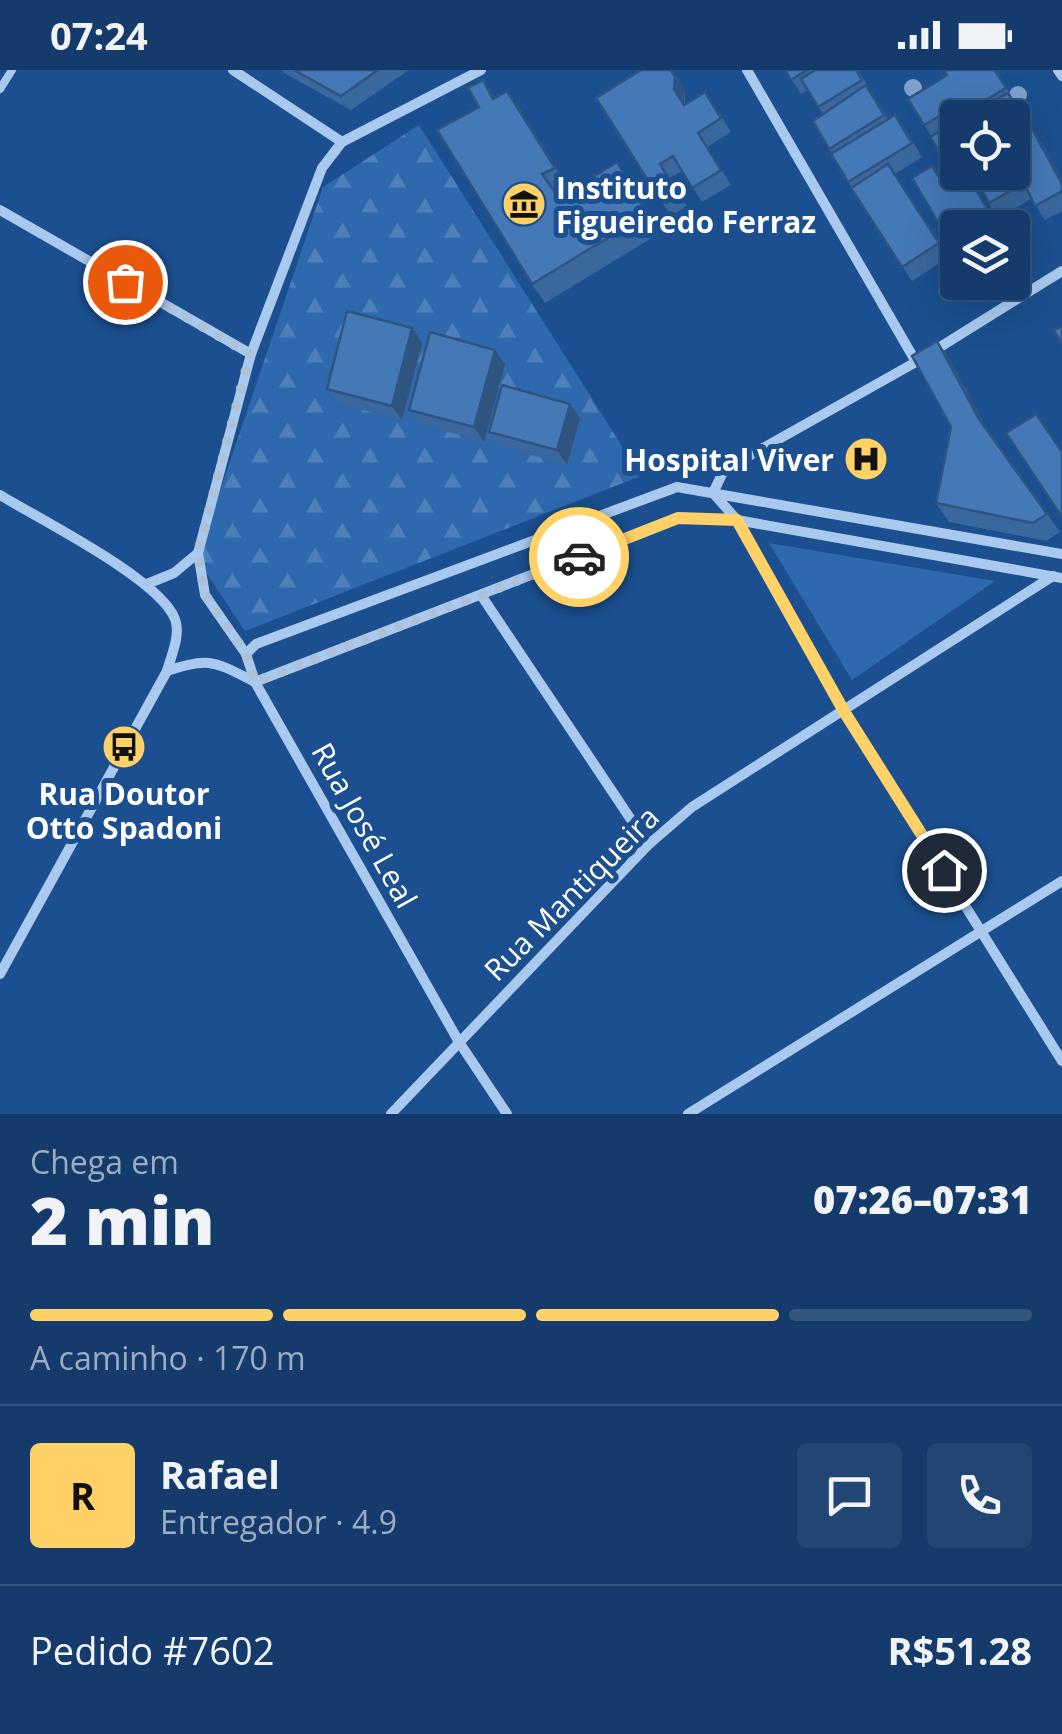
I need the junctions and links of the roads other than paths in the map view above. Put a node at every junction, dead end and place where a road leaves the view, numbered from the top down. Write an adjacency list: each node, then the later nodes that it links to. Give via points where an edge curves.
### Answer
1 (12, 70): 6 (lane)
2 (232, 70): 7 (street)
3 (481, 70): 5 (street)
4 (748, 70): 11 (street)
5 (460, 75): 7 (street)
6 (0, 89)
7 (342, 142): 10 (street, via 322,168)
8 (0, 210): 10 (street)
9 (1062, 271): 11 (street)
10 (250, 354): 15 (street)
11 (916, 362): 12 (street, via 724,470)
12 (713, 493): 14 (street); 16 (street); 20 (street, via 677,488 256,644)
13 (0, 495): 18 (street)
14 (737, 520): 17 (street); 19 (street, via 678,518); 23 (street)
15 (198, 553): 18 (street); 20 (street, Rua José Leal, via 205,595)
16 (1062, 554)
17 (1059, 576): 23 (street, Rua Mantiqueira)
18 (147, 584): 21 (street, via 175,618 177,638)
19 (480, 595): 22 (street); 24 (street)
20 (246, 654): 22 (street, Rua José Leal)
21 (166, 671): 22 (street, via 197,661 217,663); 27 (street)
22 (255, 682): 28 (street, Rua José Leal)
23 (845, 713): 24 (street, Rua Mantiqueira, via 692,808); 26 (street)
24 (648, 844): 28 (street, Rua Mantiqueira)
25 (1062, 880): 26 (street)
26 (983, 932): 29 (street); 32 (street)
27 (0, 974)
28 (459, 1042): 30 (street, Rua Mantiqueira); 31 (street, Rua José Leal)
29 (1062, 1061)
30 (391, 1114)
31 (507, 1114)
32 (688, 1114)

